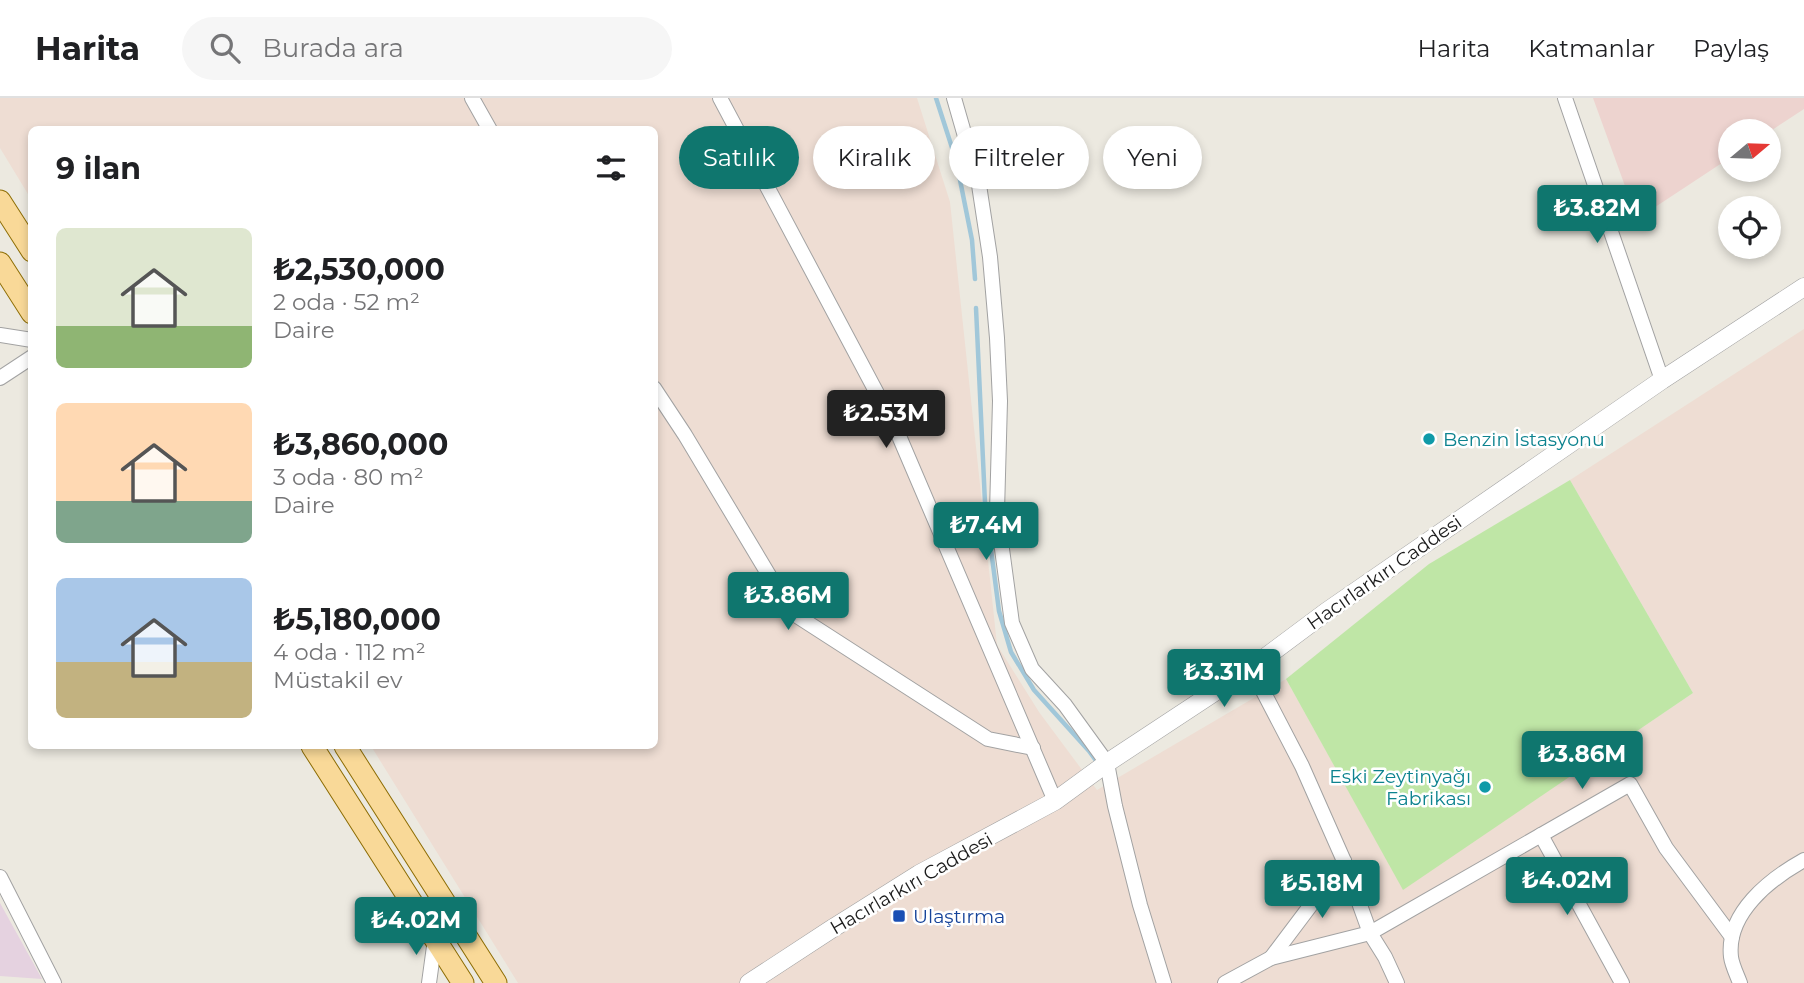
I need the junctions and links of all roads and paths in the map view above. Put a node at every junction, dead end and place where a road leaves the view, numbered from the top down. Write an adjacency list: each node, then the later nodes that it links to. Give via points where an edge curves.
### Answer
1 (472, 98): 5 (street)
2 (720, 98): 18 (street, via 896,429)
3 (954, 98): 21 (street, via 979,185 990,257 1000,401 997,512 1012,622 1032,669 1065,705)
4 (1565, 98): 15 (street)
5 (489, 126)
6 (0, 201): 7 (main road)
7 (28, 245)
8 (0, 263): 10 (main road)
9 (1804, 287): 15 (street, Hacırlarkırı Caddesi)
10 (28, 307)
11 (0, 335): 12 (street)
12 (28, 339)
13 (28, 360): 14 (street)
14 (0, 378)
15 (1662, 380): 17 (street, Hacırlarkırı Caddesi)
16 (658, 394): 18 (street, via 790,612 988,739)
17 (1251, 668): 21 (street, Hacırlarkırı Caddesi); 25 (street)
18 (1033, 748): 22 (street)
19 (314, 749): 29 (main road)
20 (347, 749): 31 (main road)
21 (1107, 764): 22 (street, Hacırlarkırı Caddesi); 36 (street, via 1140,905)
22 (1055, 800): 35 (street, Hacırlarkırı Caddesi, via 919,874)
23 (1541, 835): 27 (street); 28 (street, via 1629,784 1666,848); 39 (street)
24 (1804, 860): 28 (street, via 1757,895 1742,913)
25 (1345, 861): 27 (street); 30 (street)
26 (0, 877): 32 (street)
27 (1370, 933): 30 (street); 38 (street)
28 (1732, 937): 40 (street, via 1731,958)
29 (436, 938): 33 (street); 34 (main road)
30 (1271, 958): 37 (street)
31 (493, 982)
32 (54, 983)
33 (429, 983)
34 (463, 983)
35 (749, 983)
36 (1164, 983)
37 (1225, 983)
38 (1397, 983)
39 (1622, 983)
40 (1740, 983)

